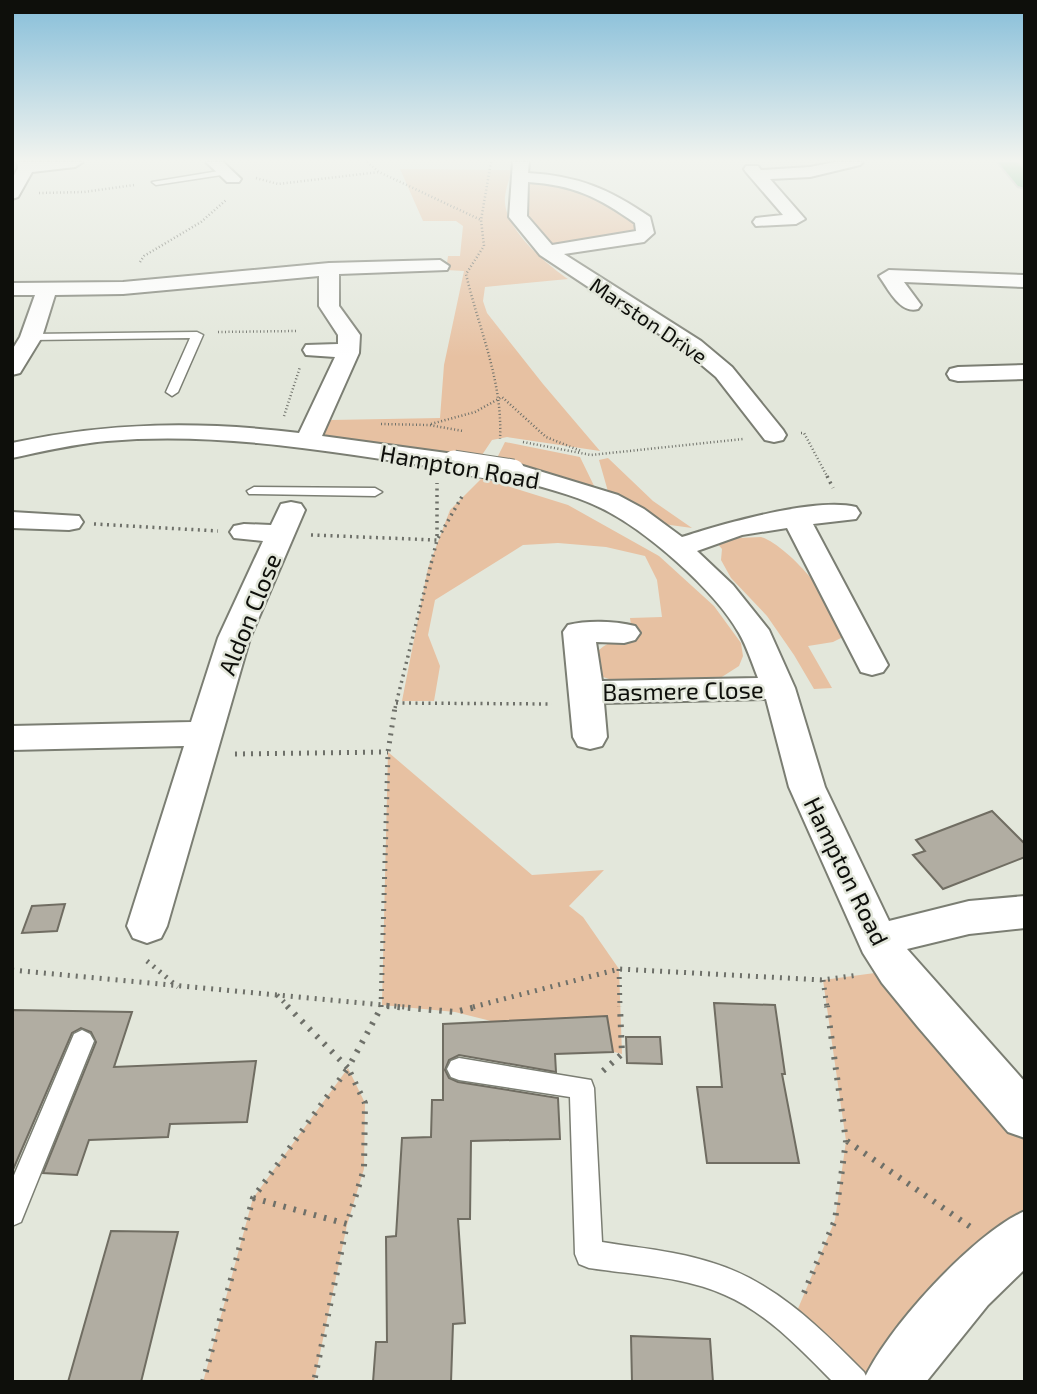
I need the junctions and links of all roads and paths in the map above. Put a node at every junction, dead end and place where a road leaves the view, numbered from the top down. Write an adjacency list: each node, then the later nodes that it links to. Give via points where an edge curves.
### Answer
1 (193, 227): 10 (path, via 144,256)
2 (482, 227): 22 (path, via 484,246 466,274)
3 (527, 227): 5 (street, Marston Drive)
4 (646, 227): 5 (street, via 638,239)
5 (547, 251): 24 (street, Marston Drive, via 694,346 724,372)
6 (440, 266): 7 (street, via 412,262)
7 (329, 268): 10 (street); 13 (street)
8 (1025, 281): 12 (street, via 889,276)
9 (47, 288): 10 (street); 11 (street); 15 (street)
10 (123, 288)
11 (12, 289)
12 (911, 305)
13 (329, 306): 16 (path, via 317,314); 17 (street, via 349,335)
14 (198, 332): 15 (lane); 16 (path); 21 (lane)
15 (31, 337): 18 (street)
16 (313, 341): 17 (street); 26 (path, via 282,422)
17 (348, 351): 26 (street)
18 (12, 368)
19 (1025, 372): 20 (street)
20 (958, 374)
21 (172, 392)
22 (502, 397): 25 (path, via 474,412); 28 (path, via 546,437 591,455); 30 (path)
23 (778, 407): 24 (street)
24 (754, 409): 28 (street, Marston Drive)
25 (429, 425)
26 (311, 432): 29 (street, Hampton Road, via 119,432); 31 (street, Hampton Road)
27 (804, 433): 36 (path)
28 (774, 435)
29 (12, 451)
30 (505, 459): 31 (street, Hampton Road, bridge); 42 (street, Hampton Road, via 609,501)
31 (445, 467): 41 (path)
32 (465, 490): 41 (path)
33 (254, 491): 35 (lane)
34 (375, 492): 35 (lane)
35 (289, 512): 40 (street, Aldon Close); 41 (path); 50 (street, Aldon Close, via 234,638)
36 (846, 513): 37 (street)
37 (796, 518): 42 (street, via 737,528); 44 (street)
38 (69, 522): 39 (street); 40 (path)
39 (16, 526)
40 (244, 532)
41 (436, 540): 47 (path)
42 (678, 548): 45 (street, Hampton Road, via 722,591 753,631)
43 (624, 633): 46 (street, Basmere Close, via 579,632)
44 (858, 655)
45 (779, 688): 46 (street, Basmere Close); 54 (street, Hampton Road, via 807,788)
46 (587, 698): 47 (path); 48 (street, Basmere Close)
47 (396, 703): 51 (path)
48 (590, 737)
49 (12, 738): 50 (street)
50 (202, 744): 51 (path); 53 (street, Aldon Close)
51 (388, 752): 59 (path)
52 (1025, 912): 54 (street, via 932,924)
53 (147, 926)
54 (888, 955): 57 (path); 64 (street, Hampton Road)
55 (619, 969): 57 (path); 59 (path, via 455,1012); 63 (path, via 622,1055)
56 (12, 971): 58 (path)
57 (823, 981): 65 (path)
58 (277, 995): 59 (path); 61 (path)
59 (382, 1005): 61 (path)
60 (82, 1041): 67 (lane)
61 (348, 1068): 66 (path); 68 (path, via 365,1103 364,1169)
62 (459, 1069): 63 (lane)
63 (582, 1088): 70 (lane, via 589,1254 698,1272 750,1293)
64 (1025, 1116)
65 (846, 1141): 69 (path); 70 (path, via 835,1220)
66 (253, 1198): 68 (path); 71 (path)
67 (12, 1213)
68 (347, 1224): 72 (path)
69 (1015, 1244): 74 (street, via 950,1306)
70 (792, 1323): 73 (lane)
71 (203, 1382)
72 (314, 1382)
73 (854, 1382)
74 (891, 1382)

